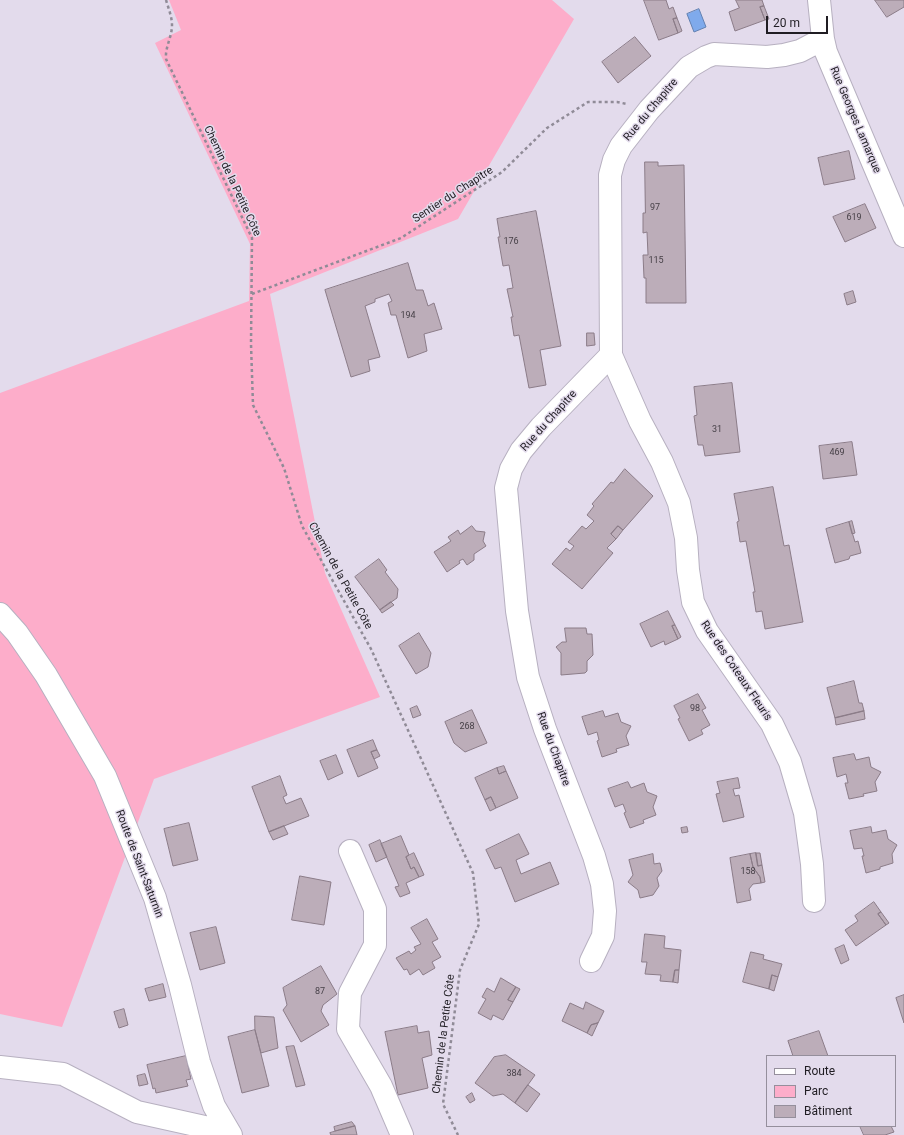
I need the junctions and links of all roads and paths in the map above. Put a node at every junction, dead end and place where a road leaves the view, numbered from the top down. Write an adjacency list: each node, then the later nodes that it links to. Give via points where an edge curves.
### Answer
1 (166, 0): 6 (path, Chemin de la Petite Côte, via 172,24 165,50 166,59 252,238)
2 (819, 0): 3 (street, Rue Georges Lamarque)
3 (823, 39): 4 (street, Rue du Chapitre, via 800,51 784,55 767,57 714,54 706,57 689,66); 5 (street, Rue Georges Lamarque, via 826,52)
4 (649, 110): 6 (path, Sentier du Chapître, via 617,102 588,102 547,128 502,172 401,238); 7 (street, Rue du Chapitre, via 622,146 614,160 610,175)
5 (904, 236)
6 (251, 294): 15 (path, Chemin de la Petite Côte, via 253,405 284,468 302,526 371,649 473,873 479,924 460,970 443,1104)
7 (611, 355): 10 (street, Rue des Coteaux Fleuris, via 679,503 686,538 693,602 707,631 772,724 790,762 805,813); 11 (street, Rue du Chapitre, via 521,451 511,468 506,488 517,610 528,677 602,884 605,911 603,936)
8 (0, 614): 13 (street, Route de Saint-Saturnin, via 17,633 46,675 105,776 155,898 199,1062 214,1106)
9 (350, 851): 14 (street, via 375,909 375,945 350,993 348,1029 381,1086)
10 (814, 901)
11 (591, 960)
12 (0, 1067): 13 (street, via 63,1074 137,1112)
13 (229, 1133)
14 (402, 1135)
15 (458, 1135)

